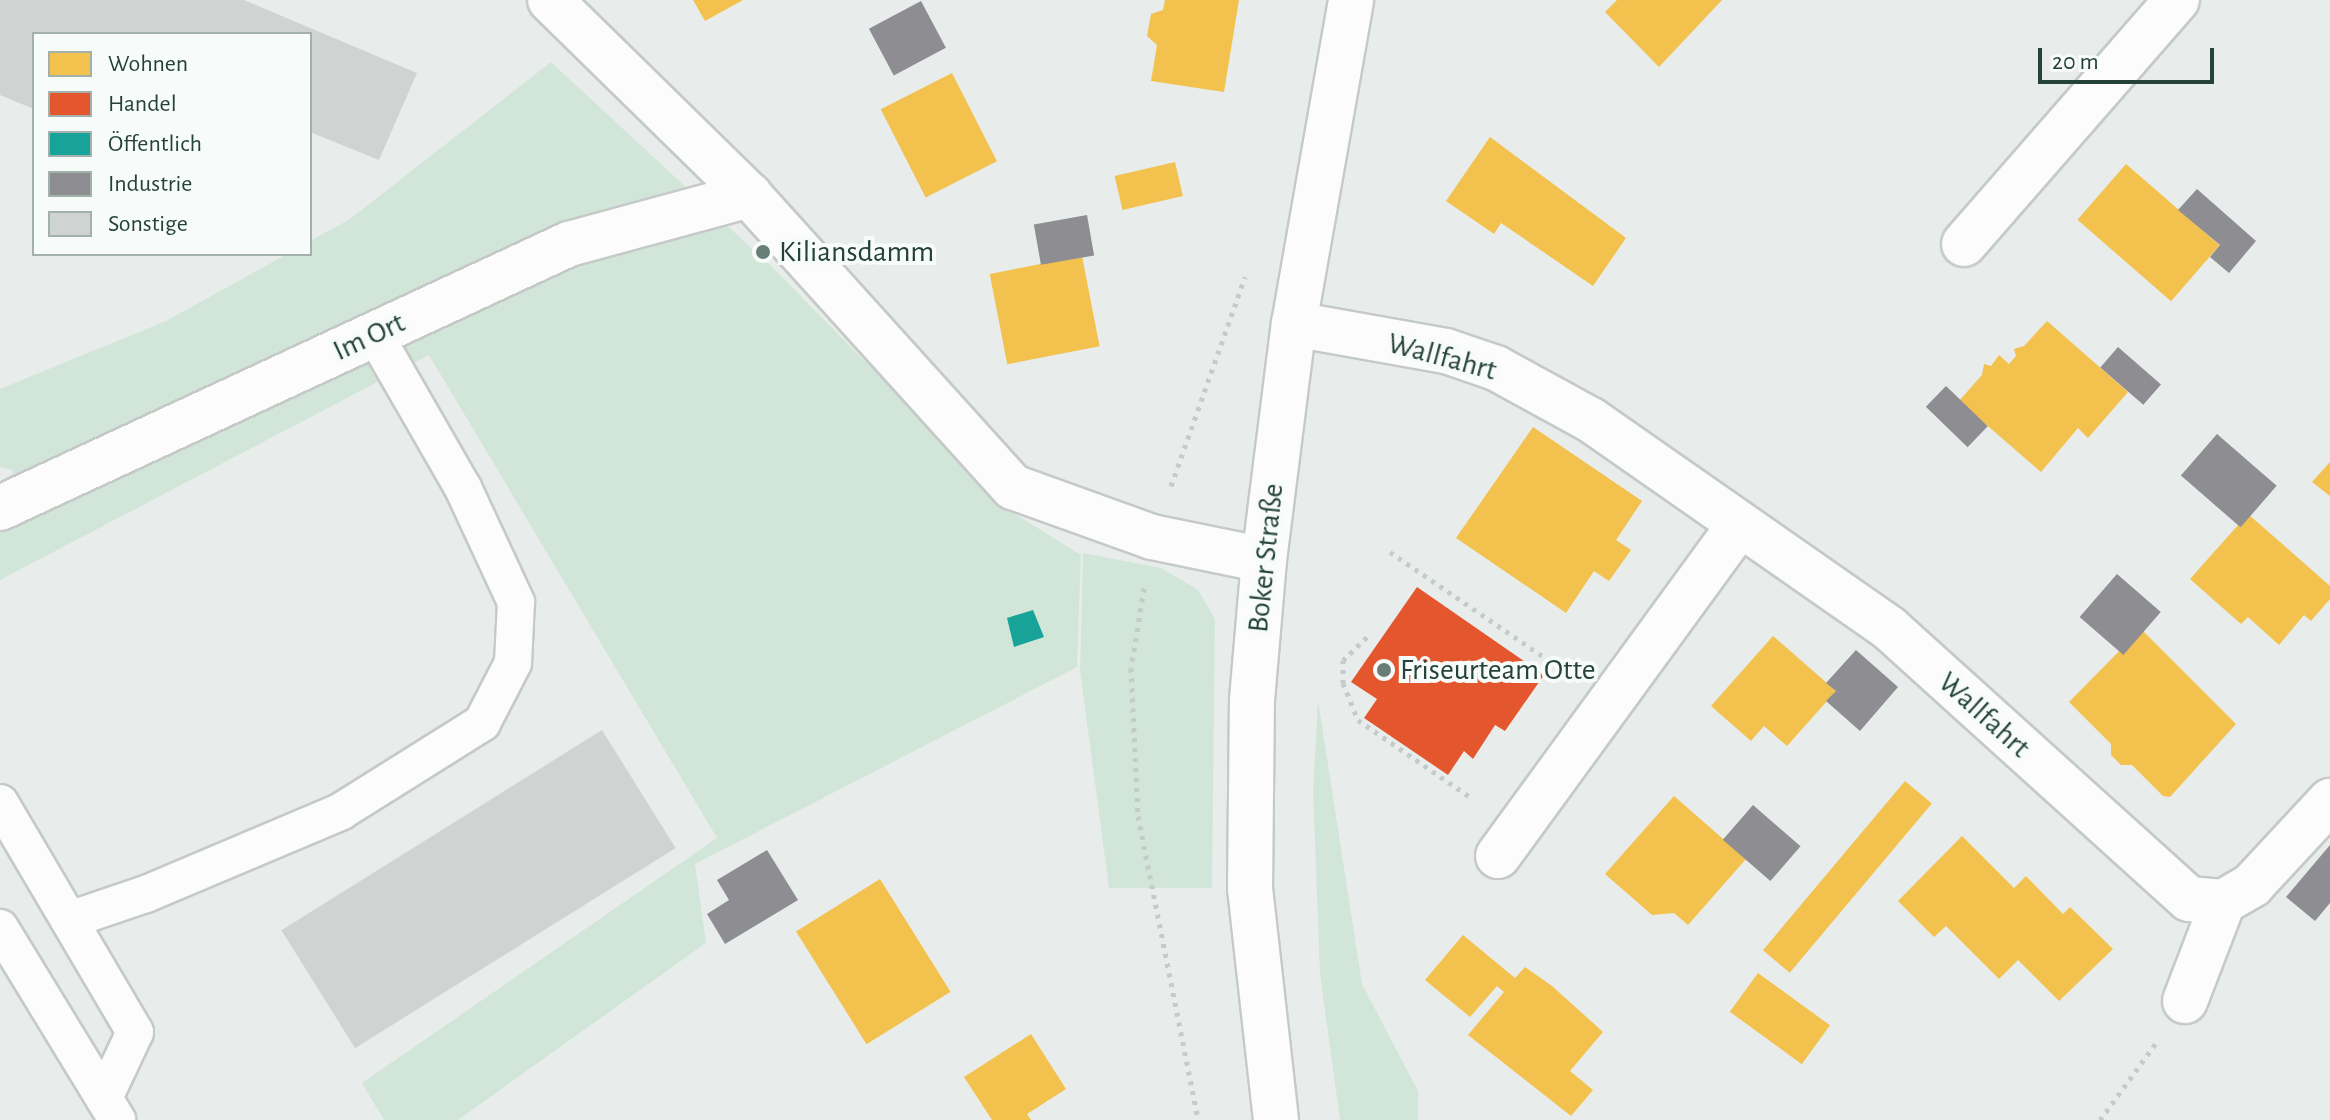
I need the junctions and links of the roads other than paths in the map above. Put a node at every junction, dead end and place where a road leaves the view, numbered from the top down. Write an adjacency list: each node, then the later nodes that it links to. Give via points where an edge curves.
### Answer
1 (550, 0): 4 (street)
2 (1351, 0): 6 (street, Boker Straße)
3 (2177, 0): 5 (street)
4 (749, 195): 7 (street, Im Ort, via 569,244); 10 (street, via 1013,487 1152,537)
5 (1964, 244)
6 (1294, 324): 9 (street, Wallfahrt, via 1446,351 1496,368 1591,420); 10 (street, Boker Straße)
7 (375, 335): 8 (street, Im Ort); 15 (lane, via 463,488 516,602 513,663 482,723 340,812 146,894)
8 (0, 508)
9 (1739, 525): 13 (street); 14 (street, Wallfahrt, via 1889,628 2189,899)
10 (1264, 560): 19 (street, Boker Straße, via 1252,700 1250,889)
11 (2330, 801): 14 (street, via 2252,885)
12 (0, 803): 15 (lane)
13 (1508, 843)
14 (2223, 902): 17 (street)
15 (69, 920): 18 (lane, via 135,1032)
16 (0, 928): 18 (lane)
17 (2185, 1001)
18 (110, 1109)
19 (1276, 1120)

